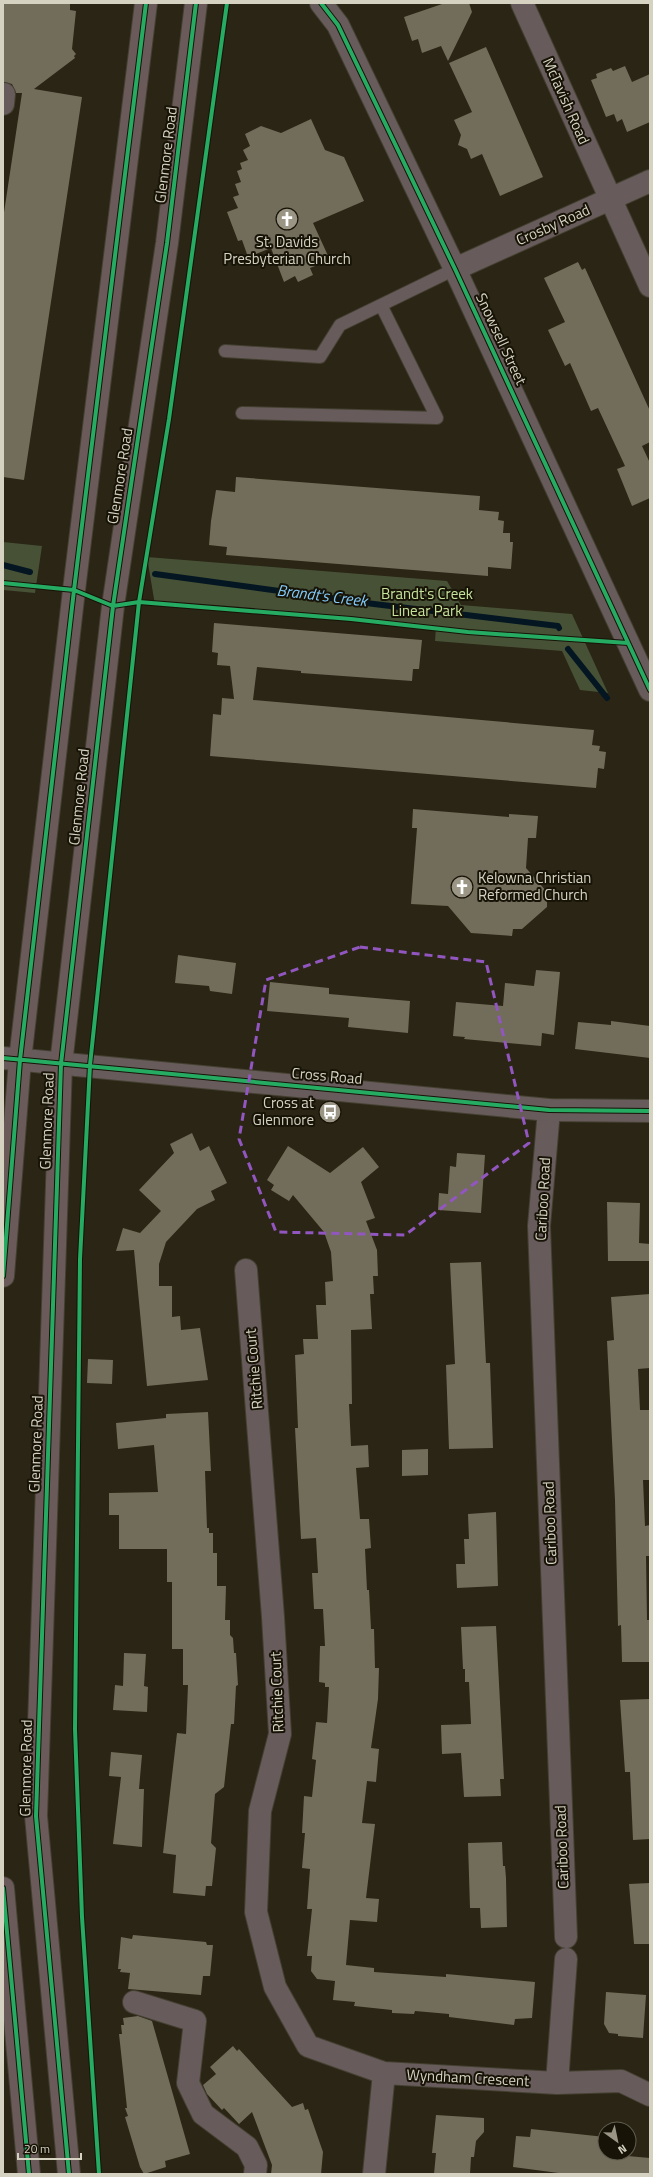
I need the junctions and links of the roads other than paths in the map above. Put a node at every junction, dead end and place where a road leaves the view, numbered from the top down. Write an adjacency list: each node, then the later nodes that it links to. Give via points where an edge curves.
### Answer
1 (146, 3): 13 (main road, Glenmore Road, via 74,590)
2 (196, 3): 14 (main road, Glenmore Road, via 167,243 113,606)
3 (321, 3): 7 (street, Snowsell Street, via 338,25)
4 (522, 3): 6 (street, McTavish Road)
5 (650, 181): 6 (street, Crosby Road)
6 (610, 199): 7 (street, Crosby Road); 8 (street, McTavish Road)
7 (455, 269): 9 (lane); 12 (street, Snowsell Street)
8 (650, 286)
9 (381, 305): 10 (lane, via 340,325 320,357); 11 (lane, via 437,418)
10 (225, 352)
11 (242, 413)
12 (650, 690)
13 (12, 1059): 14 (street, Cross Road); 18 (main road, Glenmore Road)
14 (61, 1064): 15 (street, Cross Road); 27 (main road, Glenmore Road, via 36,1816)
15 (549, 1110): 16 (street, Cross Road); 20 (street, Cariboo Road, via 539,1226)
16 (650, 1110)
17 (246, 1270): 23 (street, Ritchie Court, via 280,1734 260,1811 256,1912 275,1987 308,2046)
18 (3, 1276)
19 (3, 1888): 26 (main road)
20 (566, 1937)
21 (566, 1959): 24 (street)
22 (134, 2002): 28 (street, via 195,2021 188,2083 203,2114 247,2147 256,2165)
23 (384, 2073): 24 (street, Wyndham Crescent); 29 (street)
24 (557, 2083): 25 (street, Wyndham Crescent, via 621,2081)
25 (650, 2095)
26 (29, 2174)
27 (68, 2174)
28 (255, 2174)
29 (374, 2174)

